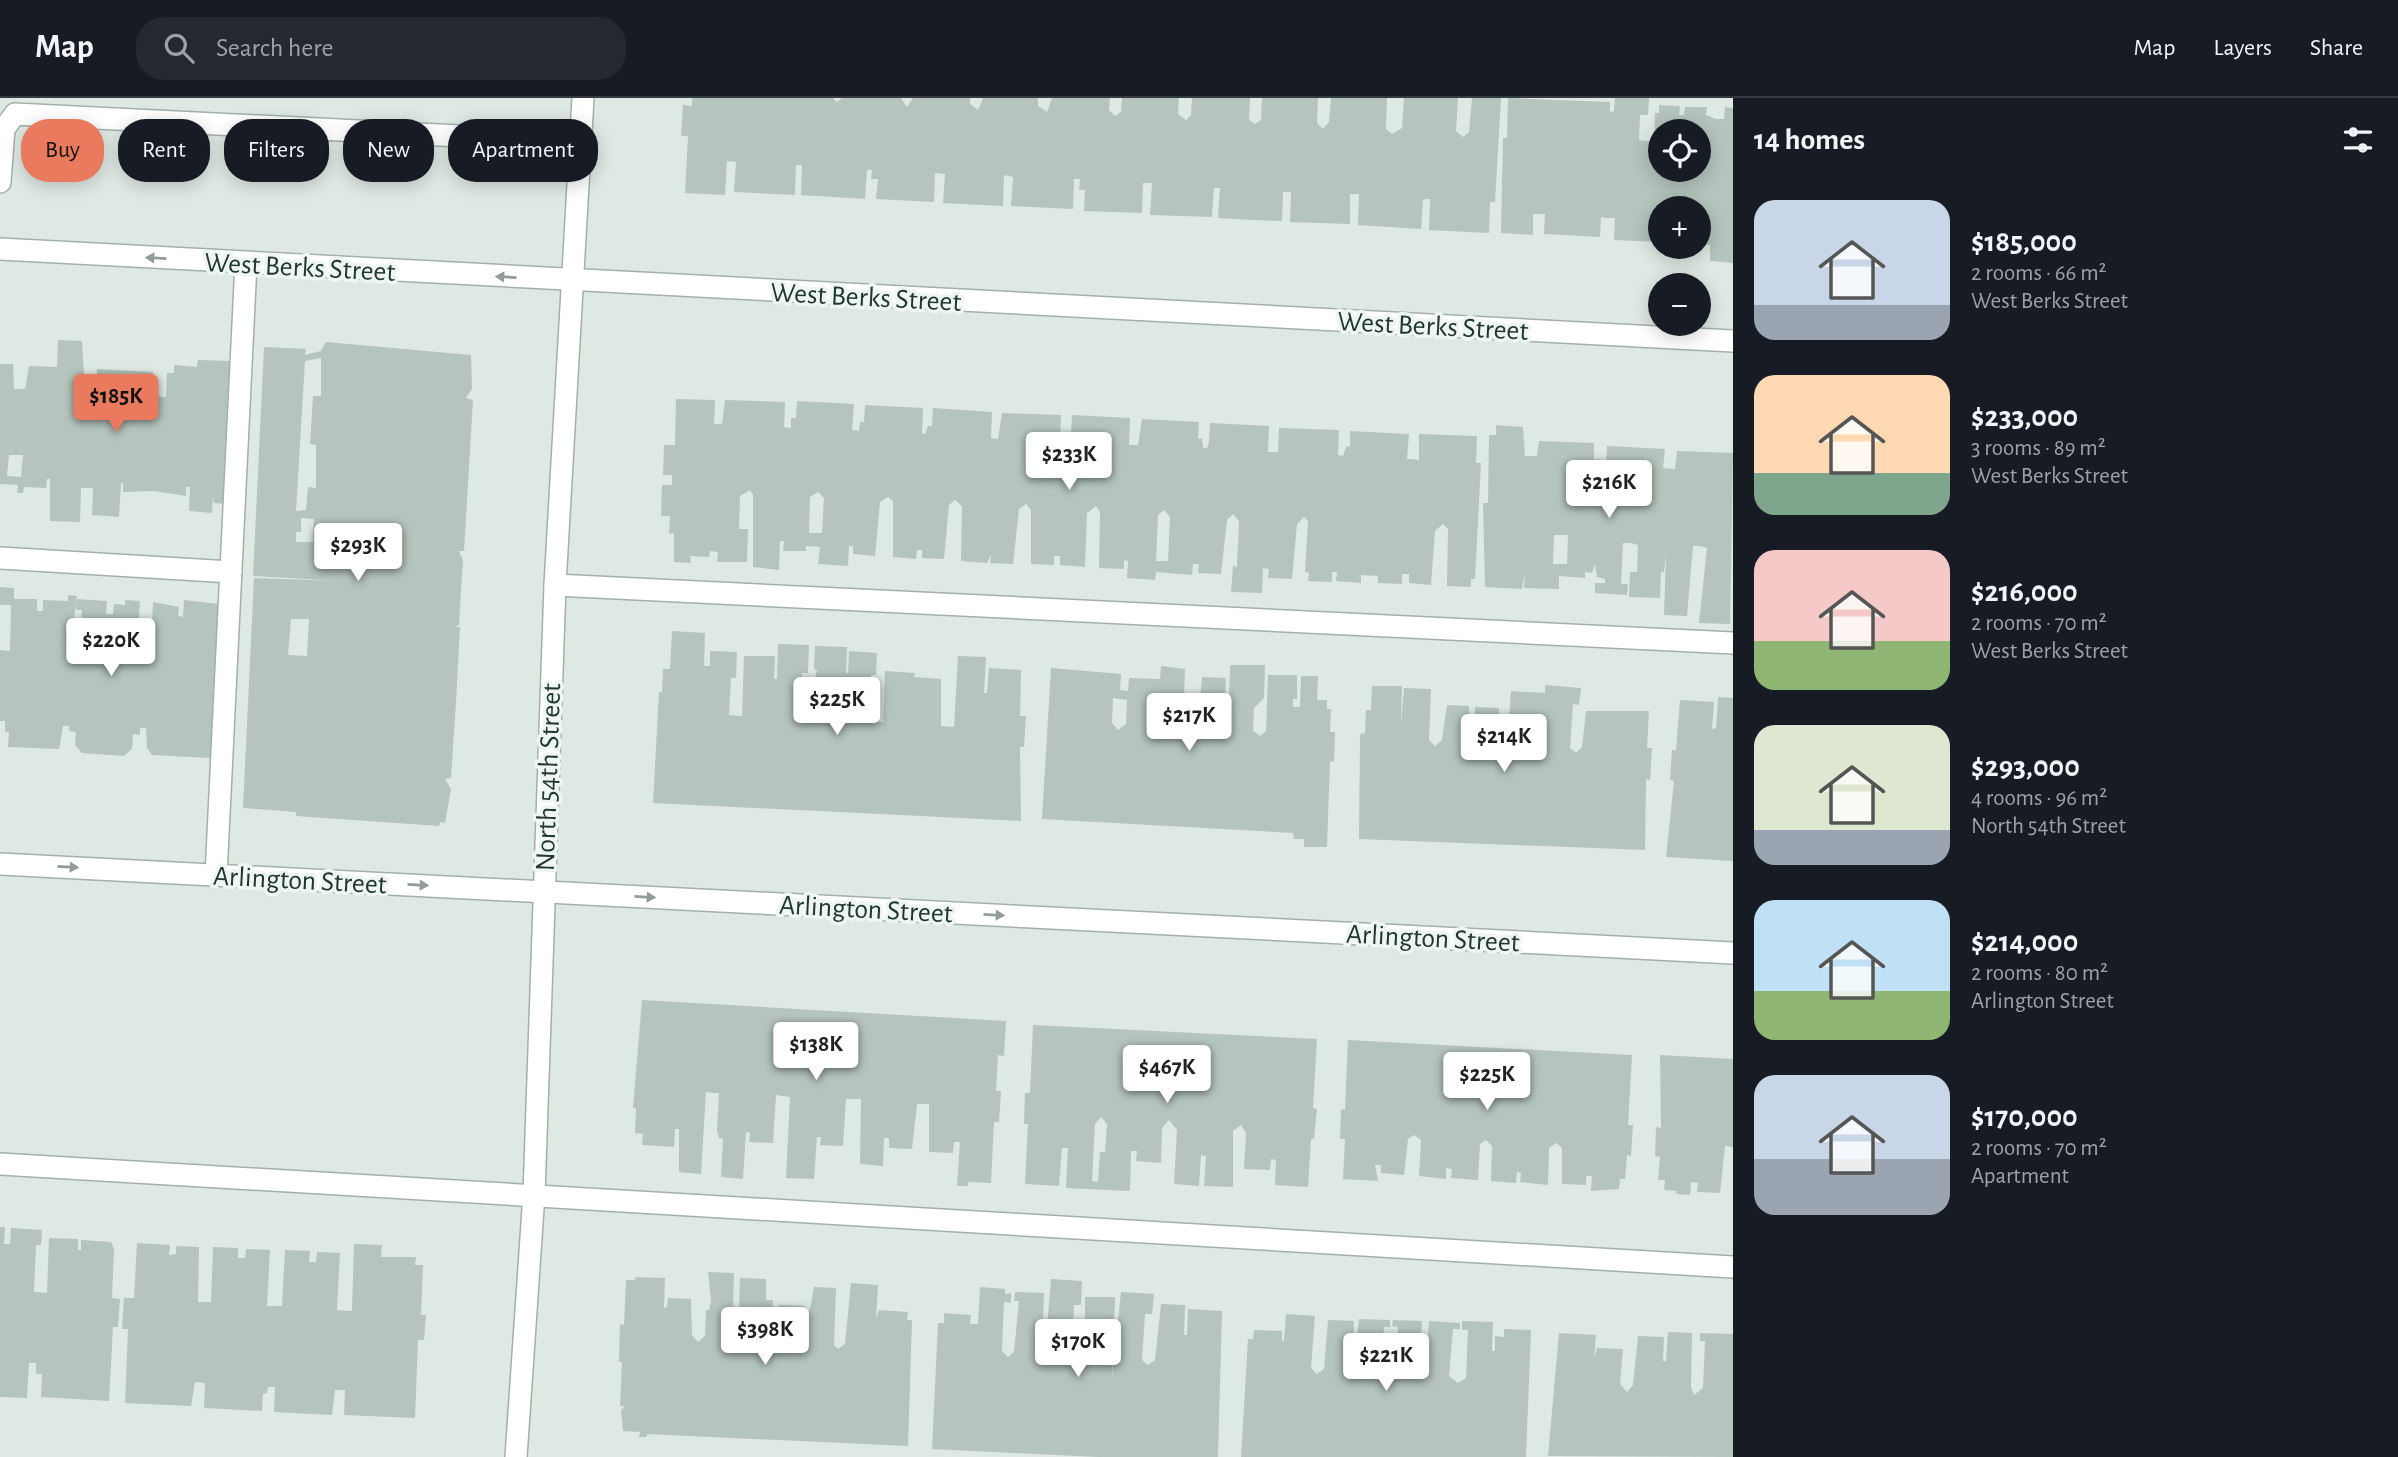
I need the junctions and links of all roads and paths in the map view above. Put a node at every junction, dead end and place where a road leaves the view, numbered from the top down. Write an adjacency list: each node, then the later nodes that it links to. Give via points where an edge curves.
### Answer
1 (583, 98): 2 (street, North 54th Street)
2 (582, 119)
3 (448, 135): 4 (street, via 15,114 4,128)
4 (0, 182)
5 (579, 182): 8 (street, North 54th Street)
6 (0, 249): 7 (street, West Berks Street, one-way to 6)
7 (246, 263): 8 (street, West Berks Street, one-way to 7); 11 (street)
8 (574, 280): 9 (street, West Berks Street); 12 (street, North 54th Street)
9 (1733, 341)
10 (0, 558): 11 (street)
11 (231, 572): 15 (street)
12 (555, 585): 13 (street); 16 (street, North 54th Street)
13 (1733, 643)
14 (0, 864): 15 (street, Arlington Street, one-way to 15)
15 (216, 875): 16 (street, Arlington Street, one-way to 16)
16 (543, 892): 17 (street, Arlington Street, one-way to 17); 19 (street, North 54th Street)
17 (1733, 953)
18 (0, 1164): 19 (street)
19 (534, 1194): 20 (street); 21 (street, North 54th Street)
20 (1733, 1267)
21 (516, 1457)

